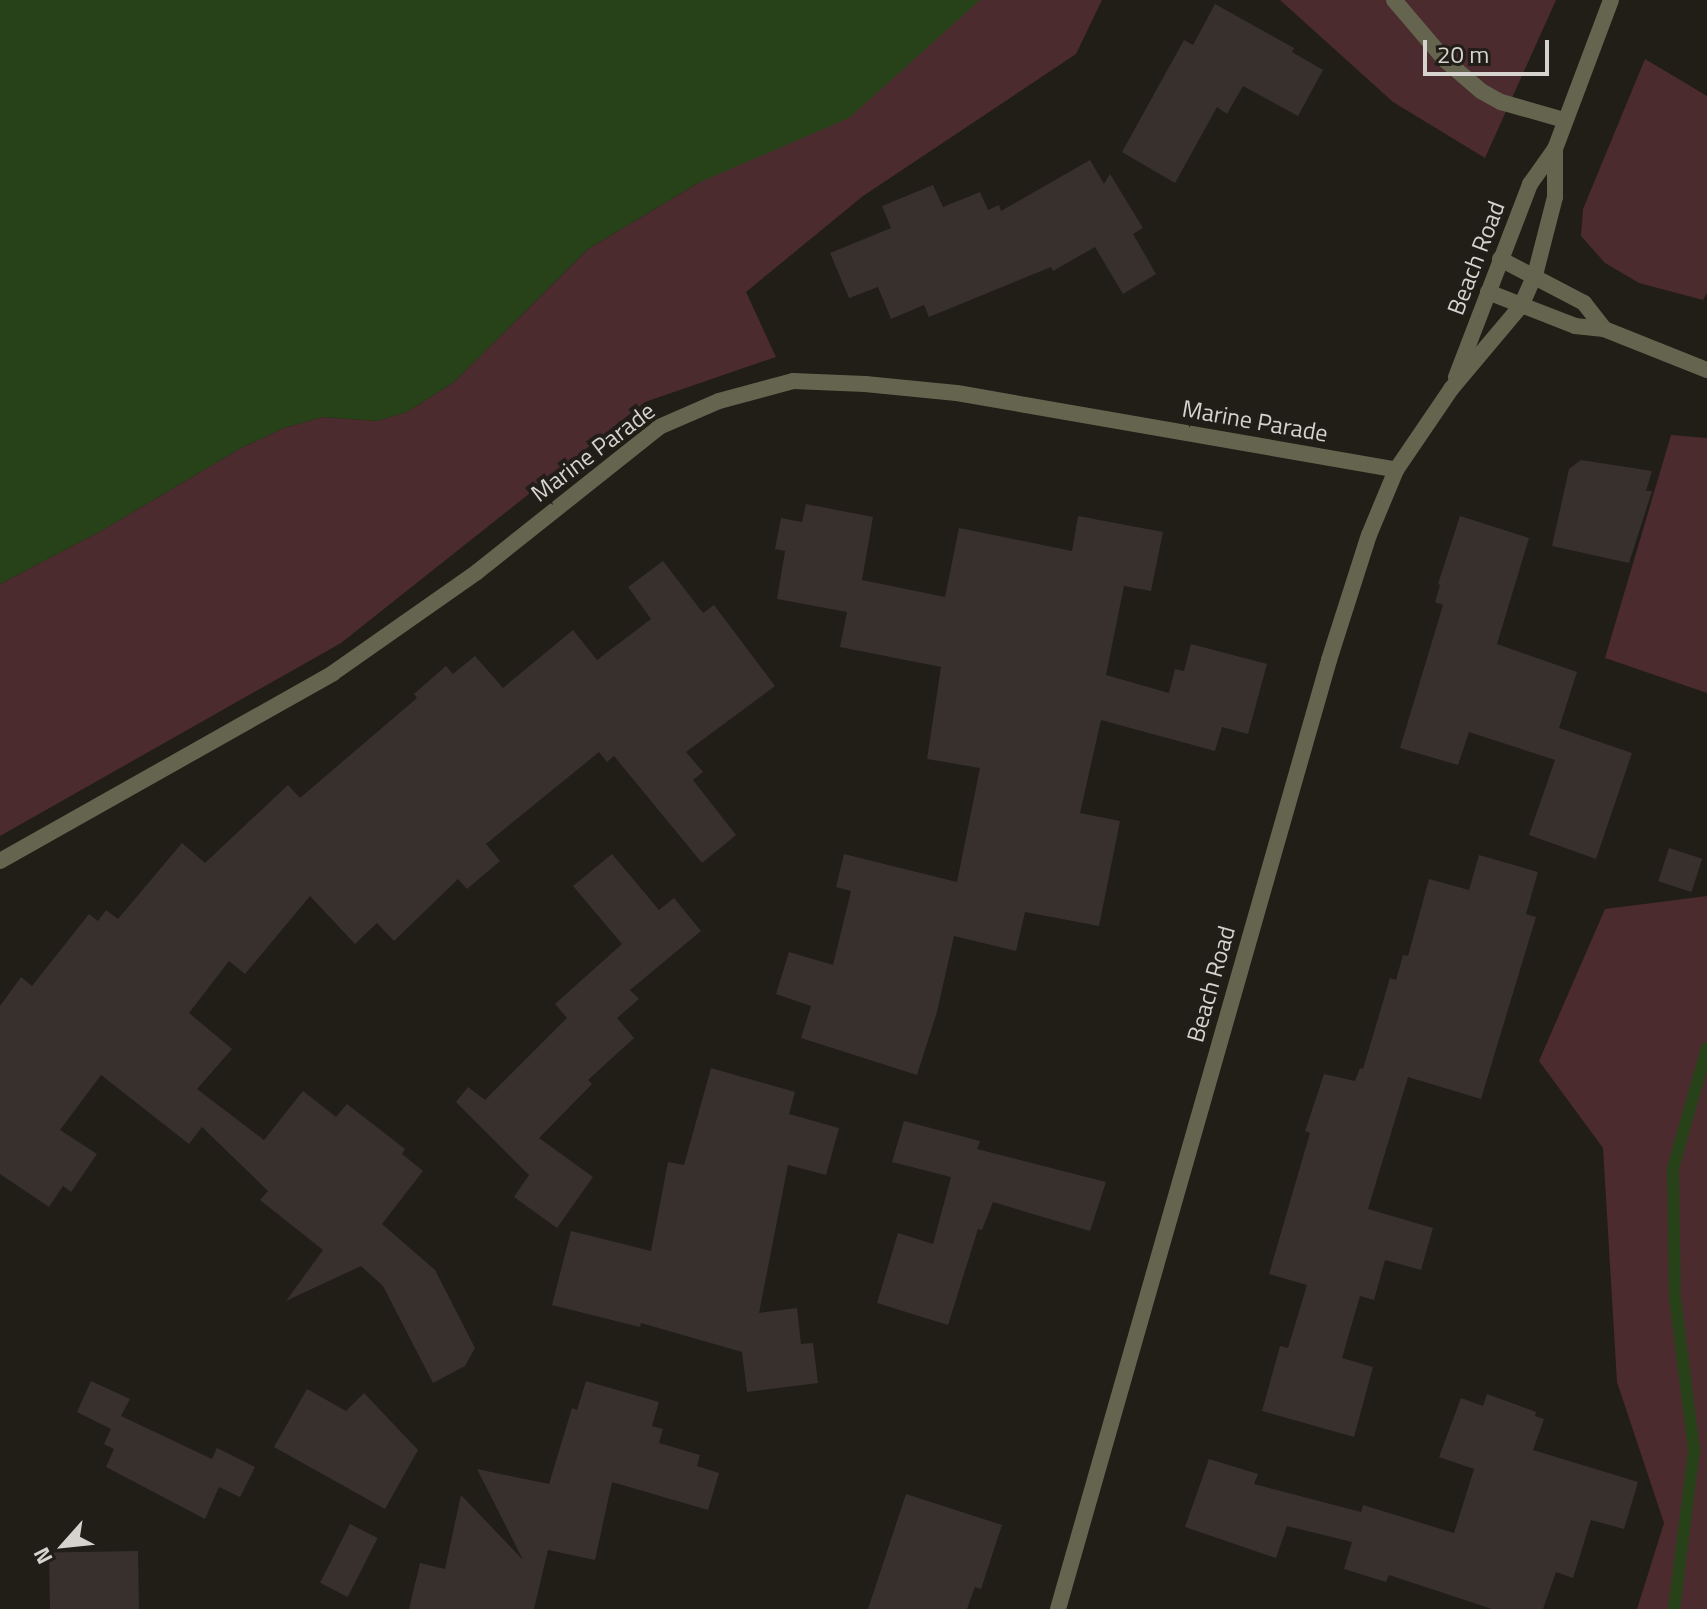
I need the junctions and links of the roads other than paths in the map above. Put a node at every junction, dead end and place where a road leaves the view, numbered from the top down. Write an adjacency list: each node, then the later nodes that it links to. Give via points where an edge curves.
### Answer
1 (1394, 0): 3 (street, via 1446,61 1481,91)
2 (1611, 0): 3 (street, Beach Road)
3 (1564, 120): 4 (street, Beach Road)
4 (1555, 149): 5 (street, Beach Road, via 1530,184); 6 (street, Beach Road, via 1555,197)
5 (1500, 259): 6 (street); 7 (street, Beach Road)
6 (1535, 275): 8 (street, Beach Road); 9 (street, via 1584,303)
7 (1488, 292): 8 (street); 11 (street, Beach Road)
8 (1521, 306): 9 (street, via 1575,326); 11 (street, Beach Road)
9 (1604, 329): 10 (street)
10 (1707, 370)
11 (1451, 389): 12 (street, Beach Road)
12 (1396, 470): 13 (street, Marine Parade, via 926,390 793,381 719,401 659,427 477,572 333,673); 14 (street, Beach Road, via 1380,503 1329,660)
13 (0, 861)
14 (1058, 1609)

